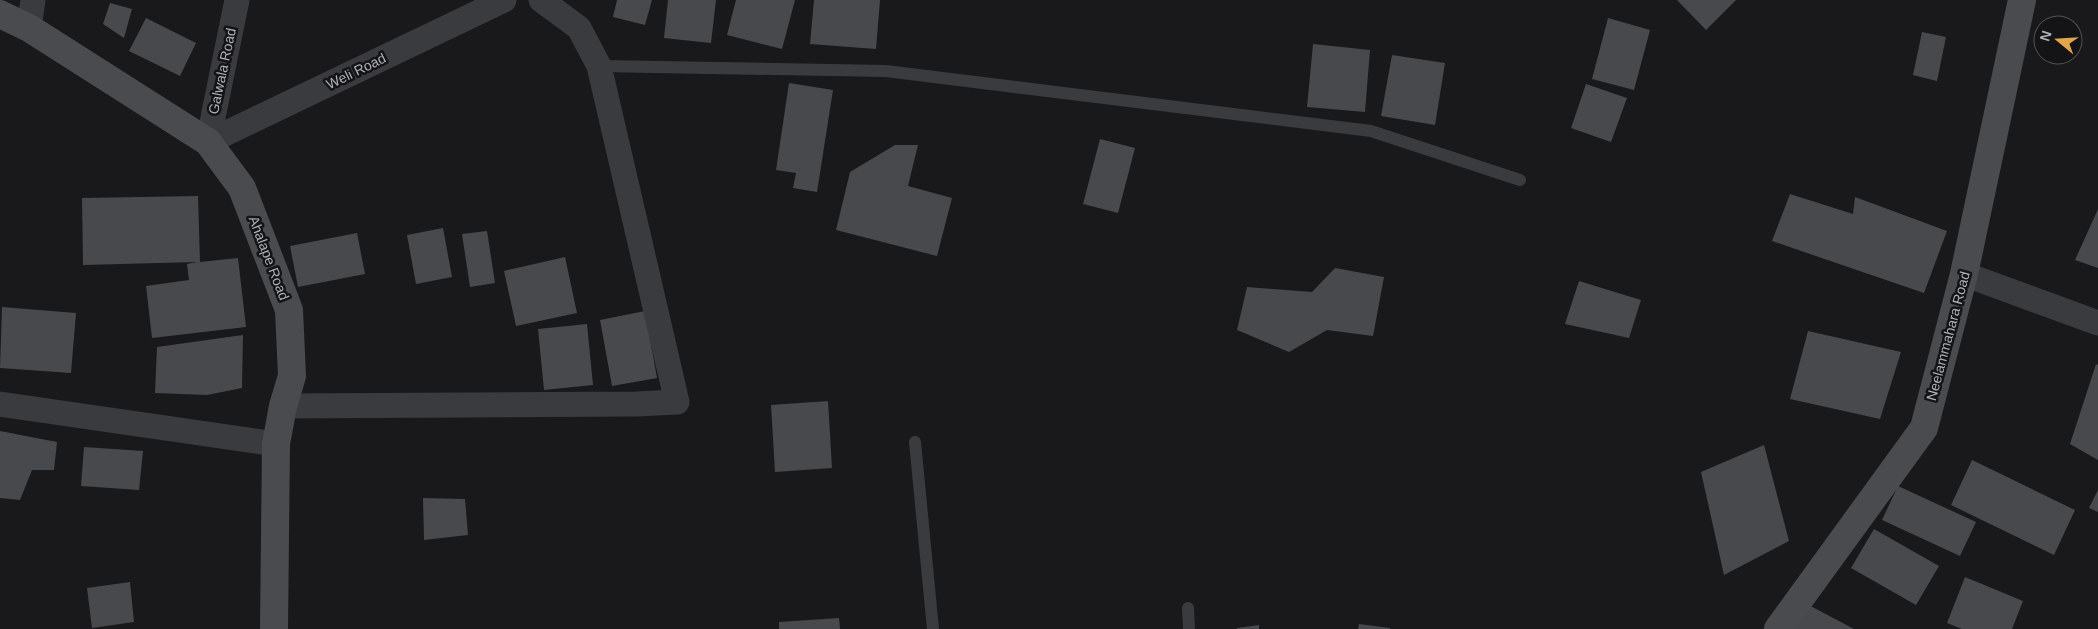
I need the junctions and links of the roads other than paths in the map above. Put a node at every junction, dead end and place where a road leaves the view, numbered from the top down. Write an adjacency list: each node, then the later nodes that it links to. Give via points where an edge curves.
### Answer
1 (33, 0): 7 (street)
2 (237, 0): 9 (street, Galwala Road)
3 (504, 0): 9 (street, Weli Road)
4 (541, 0): 8 (street, via 579,28)
5 (2022, 0): 11 (street, Neelammahara Road)
6 (0, 14): 7 (street, Ahalape Road)
7 (29, 28): 9 (street, Ahalape Road)
8 (599, 66): 10 (lane, via 886,72 1371,131); 14 (street, via 677,402)
9 (208, 142): 14 (street, Ahalape Road, via 242,188 289,310 292,376)
10 (1520, 180)
11 (1964, 274): 12 (street); 21 (street, Neelammahara Road, via 1924,428)
12 (2098, 323)
13 (0, 404): 16 (street)
14 (283, 406): 16 (street, Ahalape Road)
15 (915, 442): 19 (lane)
16 (276, 444): 18 (street, Ahalape Road)
17 (1188, 608): 20 (lane)
18 (274, 629)
19 (933, 629)
20 (1190, 629)
21 (1778, 629)

